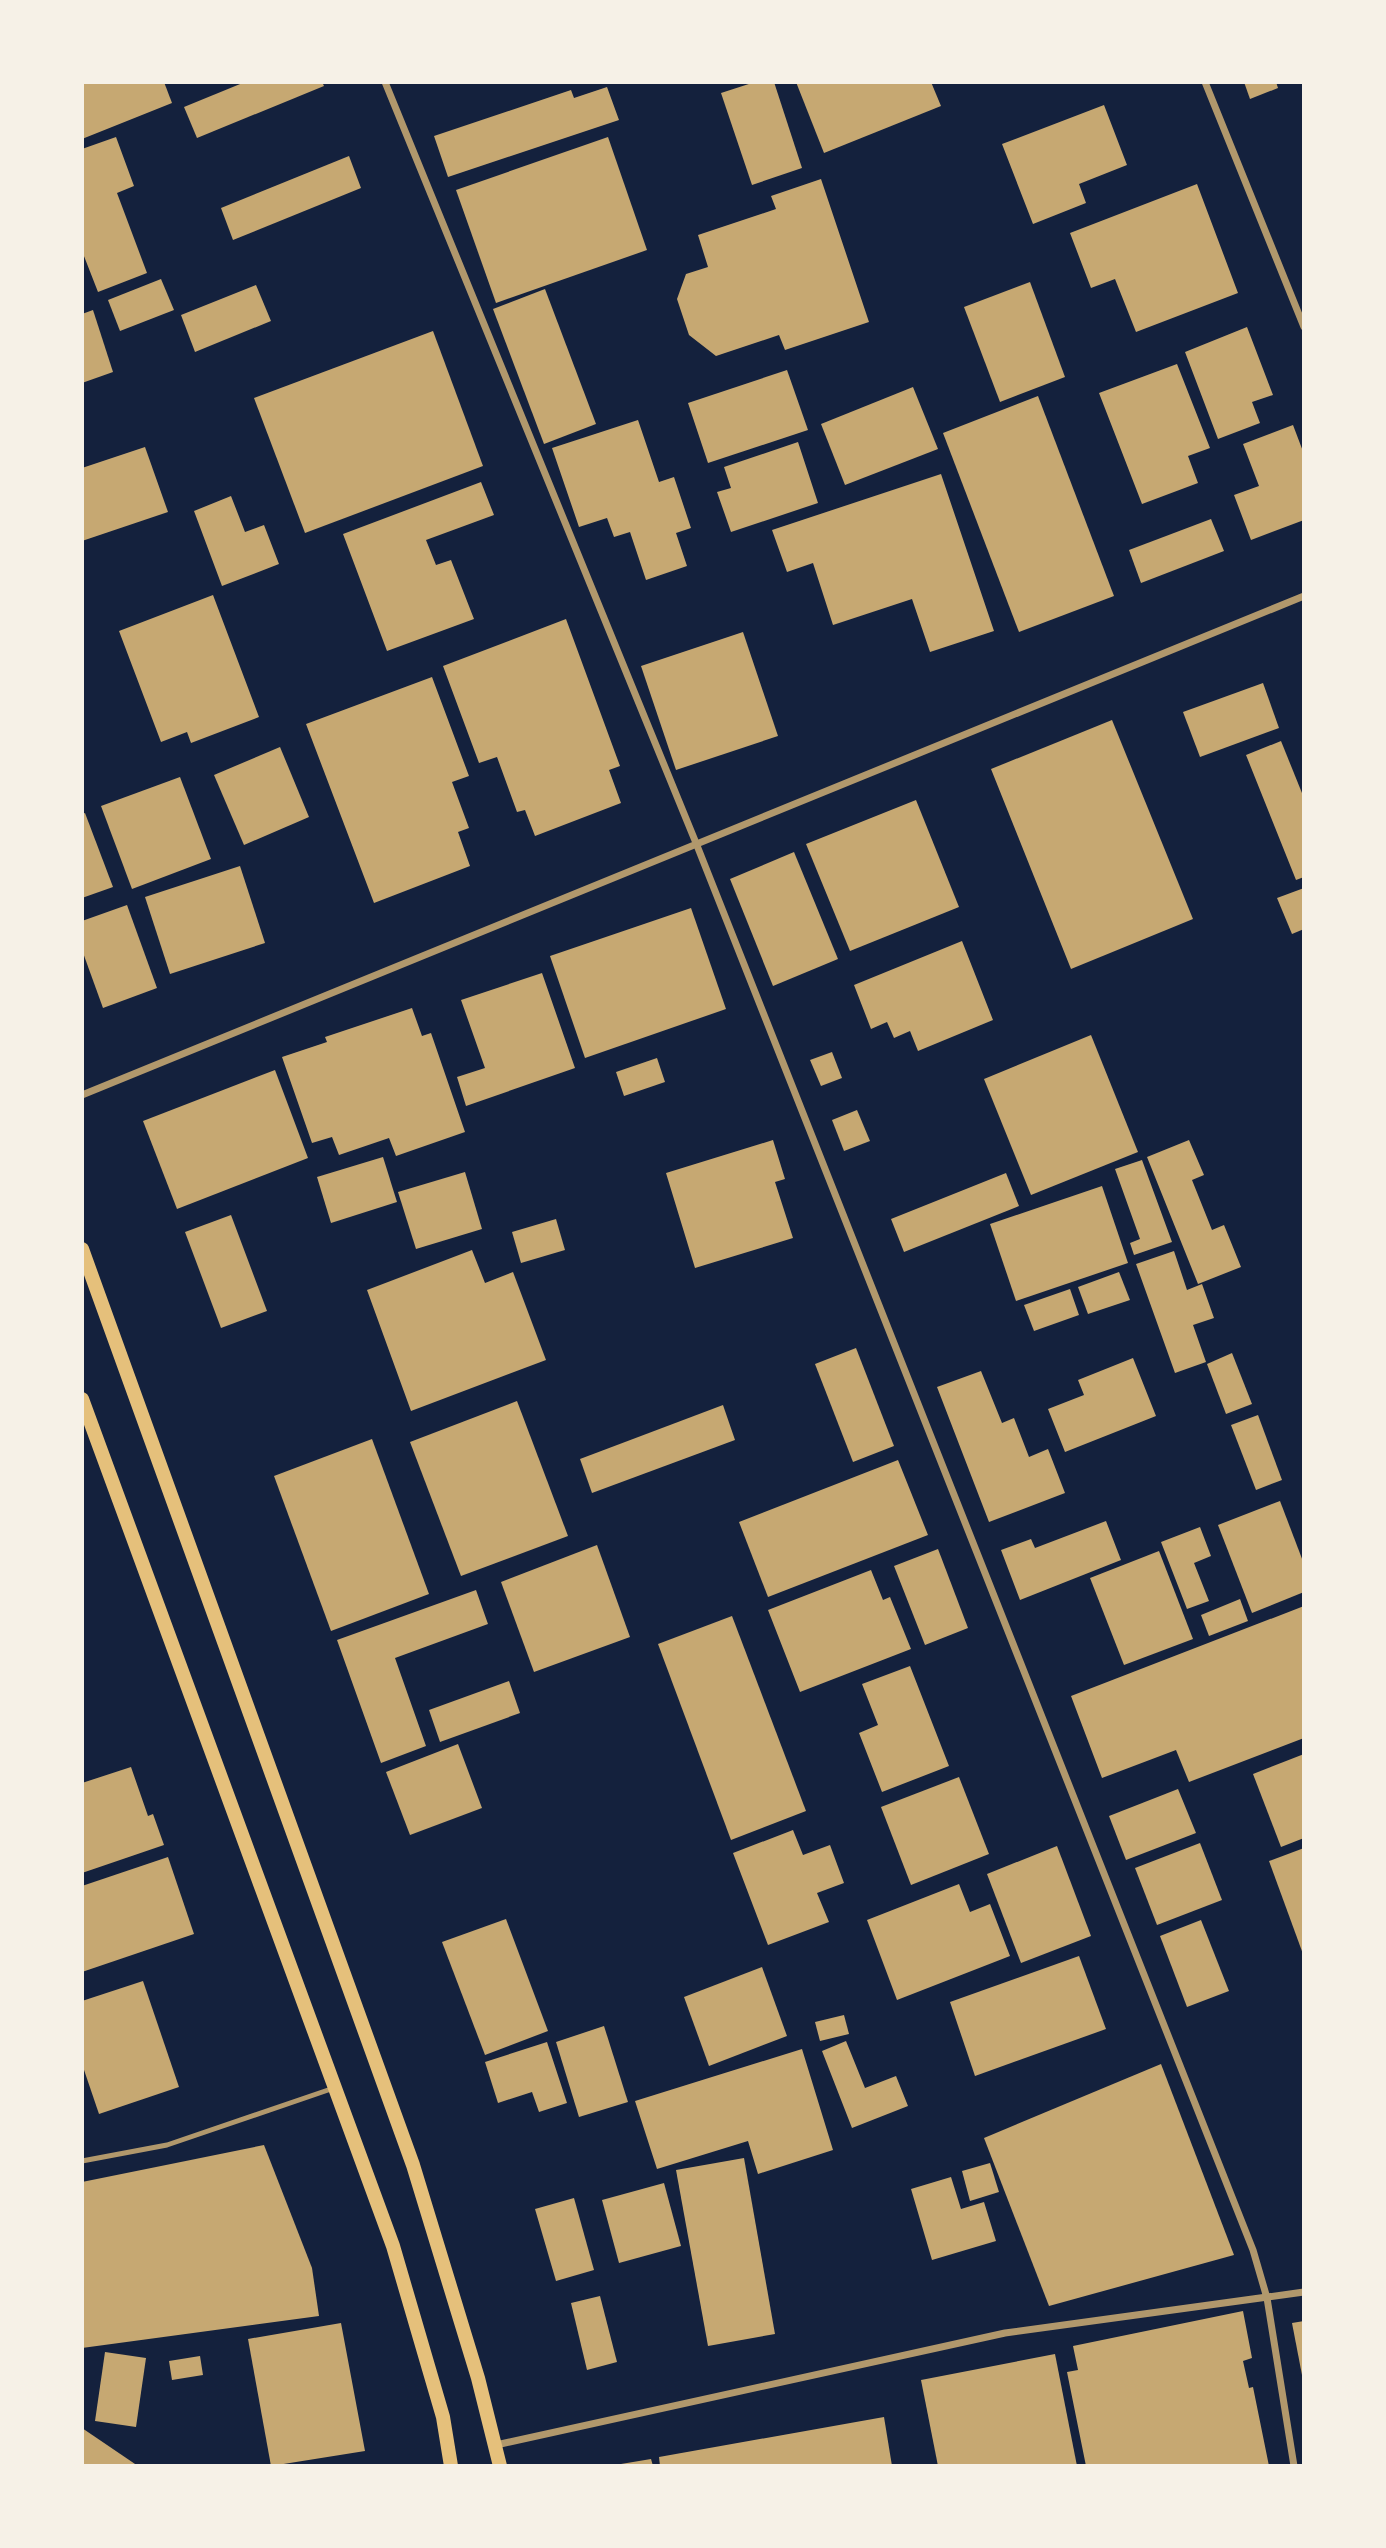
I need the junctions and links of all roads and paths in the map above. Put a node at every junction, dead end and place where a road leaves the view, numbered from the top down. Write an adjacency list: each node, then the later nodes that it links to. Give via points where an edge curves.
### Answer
1 (385, 82): 5 (street)
2 (1205, 82): 3 (street)
3 (1304, 327)
4 (1303, 597): 5 (street)
5 (696, 843): 6 (street); 12 (street, via 1248,2237)
6 (82, 1094)
7 (82, 1249): 13 (main road, via 413,2165)
8 (82, 1399): 9 (main road)
9 (335, 2087): 10 (lane, via 167,2145); 14 (main road, via 393,2246 443,2417)
10 (82, 2161)
11 (1304, 2292): 12 (street)
12 (1267, 2298): 13 (street, via 1005,2333); 16 (street)
13 (496, 2445): 15 (main road)
14 (451, 2466)
15 (500, 2466)
16 (1294, 2466)

